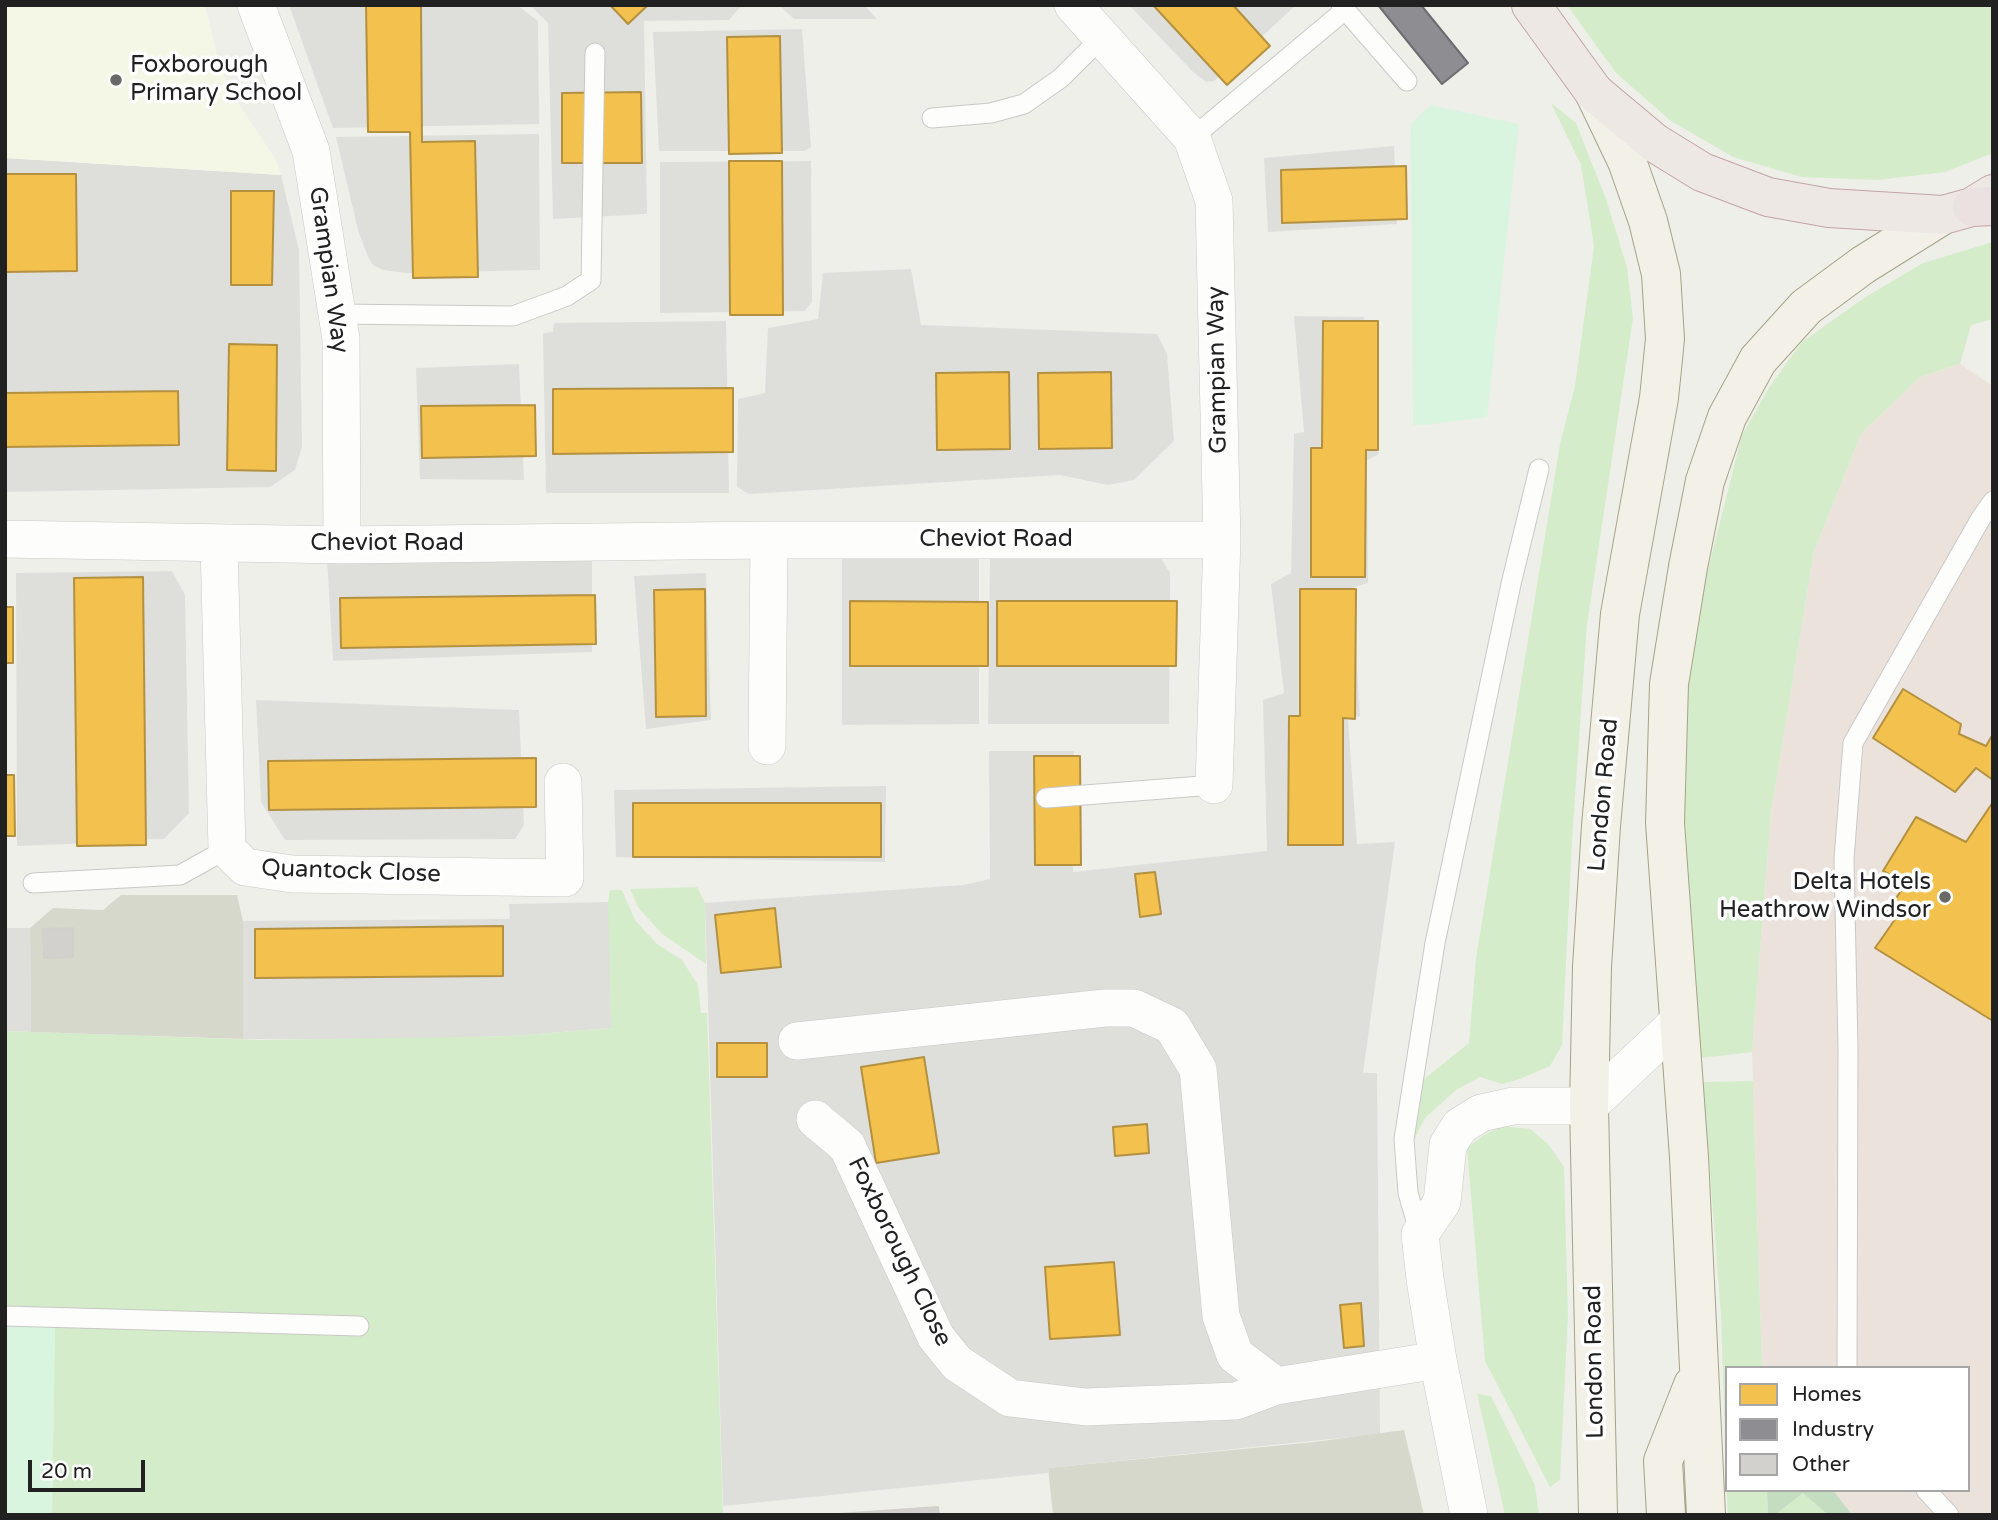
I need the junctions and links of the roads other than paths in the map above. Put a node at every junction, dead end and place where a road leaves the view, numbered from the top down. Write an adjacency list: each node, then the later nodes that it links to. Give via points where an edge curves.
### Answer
1 (256, 5): 12 (street, Grampian Way, via 312,150)
2 (1073, 5): 5 (street, Grampian Way)
3 (1531, 5): 8 (highway)
4 (1343, 8): 7 (lane); 10 (lane)
5 (1101, 37): 9 (lane, via 1061,78 1024,104 991,113); 10 (street, Grampian Way)
6 (595, 53): 12 (lane, via 591,280 567,296 513,316)
7 (1407, 81)
8 (1594, 92): 11 (highway, via 1655,144 1702,172 1768,197 1829,208); 28 (main road, London Road, via 1627,161 1648,221 1661,274 1665,339 1659,398 1620,614 1592,967)
9 (932, 118)
10 (1192, 138): 17 (street, Grampian Way, via 1214,201)
11 (1975, 206): 26 (main road, via 1863,265 1806,307 1758,360 1727,417 1705,481 1669,684 1665,823)
12 (337, 314): 19 (street, Grampian Way)
13 (1539, 468): 30 (lane, via 1435,943 1404,1139 1408,1193)
14 (1993, 501): 34 (lane, via 1853,743 1844,859)
15 (5, 539): 18 (street, Cheviot Road)
16 (769, 540): 17 (street, Cheviot Road); 19 (street, Cheviot Road); 20 (street)
17 (1222, 541): 22 (street, Grampian Way)
18 (219, 544): 19 (street, Cheviot Road); 24 (street, Quantock Close)
19 (342, 545)
20 (768, 746)
21 (563, 782): 24 (street, Quantock Close, via 565,878 292,874 245,867)
22 (1214, 785): 23 (lane)
23 (1046, 798)
24 (227, 849): 25 (lane, via 180,875)
25 (33, 883)
26 (1678, 1022): 28 (street); 35 (main road)
27 (797, 1041): 36 (street, via 1105,1008 1134,1008 1172,1026 1198,1069 1221,1316 1235,1355)
28 (1589, 1106): 30 (street, via 1513,1106 1481,1114 1460,1126 1448,1145 1442,1202); 39 (main road, London Road)
29 (815, 1119): 36 (street, Foxborough Close, via 847,1146 936,1337 957,1363 1010,1398 1086,1407 1236,1401)
30 (1420, 1234): 33 (street)
31 (5, 1316): 32 (lane)
32 (359, 1326)
33 (1438, 1360): 36 (street, Foxborough Close); 38 (street)
34 (1847, 1366)
35 (1698, 1373): 40 (main road, via 1663,1461); 41 (main road)
36 (1276, 1386)
37 (1928, 1492): 42 (lane)
38 (1469, 1515)
39 (1598, 1515)
40 (1665, 1515)
41 (1706, 1515)
42 (1949, 1515)

